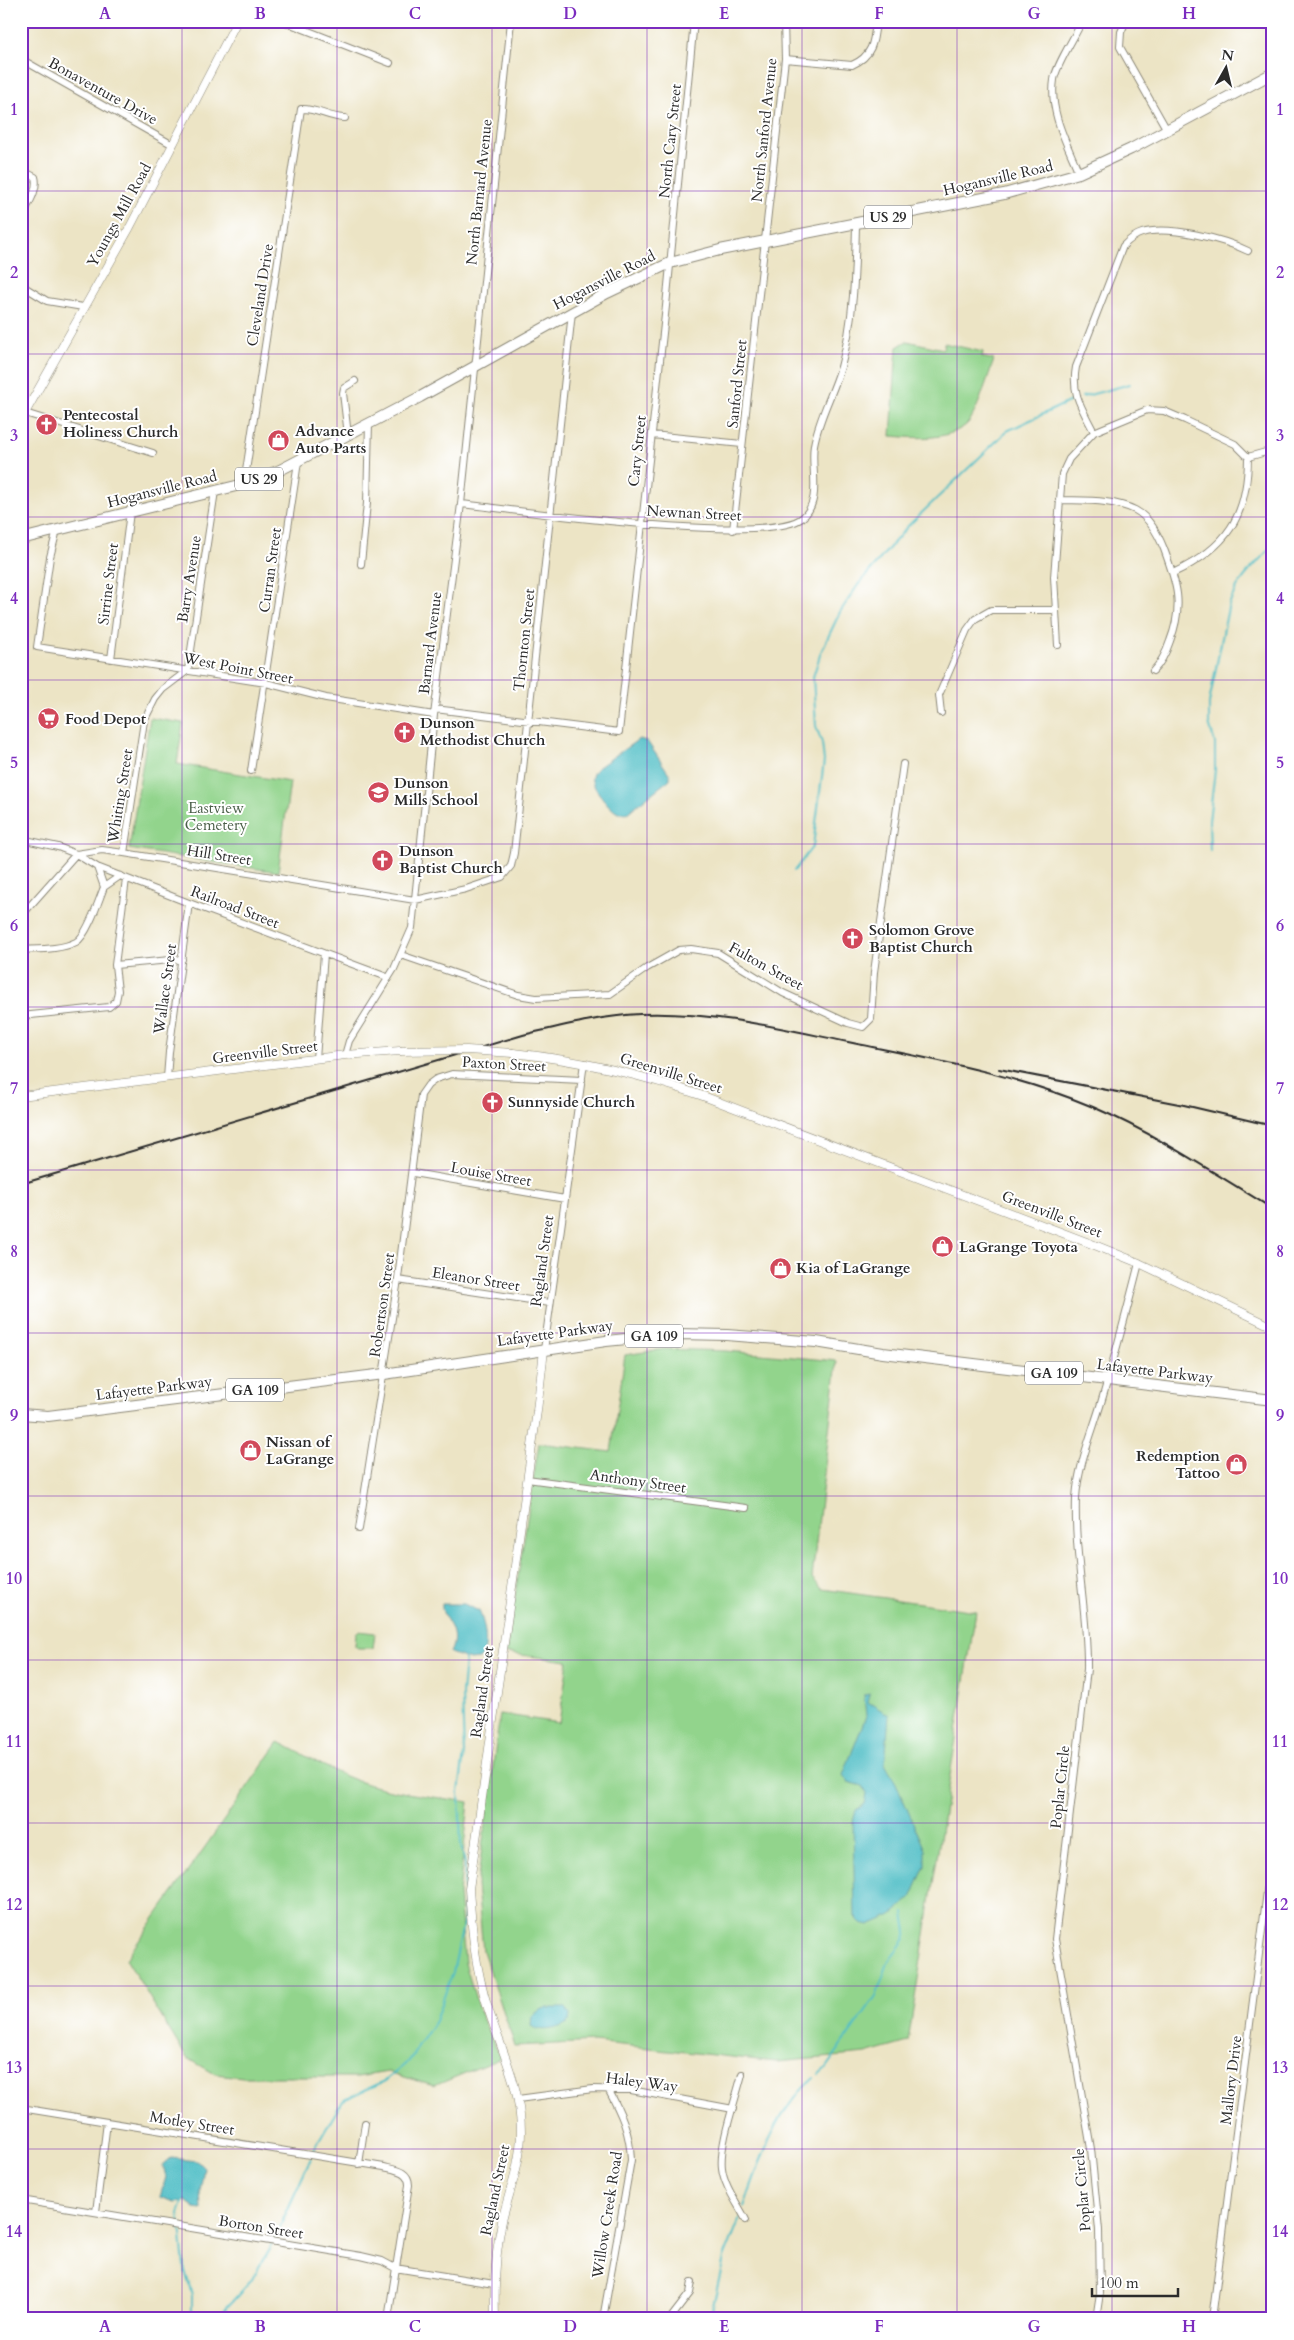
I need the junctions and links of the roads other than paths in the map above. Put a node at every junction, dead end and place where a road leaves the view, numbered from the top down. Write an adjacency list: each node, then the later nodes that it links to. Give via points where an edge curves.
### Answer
1 (238, 21): 15 (street, Youngs Mill Road)
2 (283, 21): 11 (street)
3 (511, 21): 26 (street, North Barnard Avenue)
4 (694, 21): 22 (street, North Cary Street)
5 (784, 21): 10 (street, North Sanford Avenue)
6 (876, 21): 10 (street, via 871,50 860,61 852,64)
7 (1082, 21): 17 (street, via 1054,79 1058,120)
8 (1126, 21): 14 (street, via 1120,47)
9 (21, 59): 15 (street, Bonaventure Drive)
10 (785, 59): 20 (street, North Sanford Avenue)
11 (390, 63)
12 (1273, 73): 14 (main road, Hogansville Road / US 29)
13 (345, 118): 38 (street, Cleveland Drive, via 313,108 301,109)
14 (1167, 130): 17 (main road, Hogansville Road / US 29)
15 (173, 145): 24 (street, Youngs Mill Road)
16 (21, 170): 18 (street, via 35,177 36,188)
17 (1079, 173): 19 (main road, Hogansville Road / US 29, via 1004,194)
18 (21, 218)
19 (856, 224): 20 (main road, Hogansville Road / US 29); 46 (street, Newnan Street, via 852,313 841,368 824,408 814,447 814,494 810,507 805,516 792,524)
20 (764, 242): 22 (main road, Hogansville Road / US 29); 33 (street, Sanford Street)
21 (1248, 251): 30 (street, via 1231,243 1164,231 1140,234 1123,246 1074,379 1074,392)
22 (670, 262): 25 (main road, Hogansville Road / US 29); 31 (street, Cary Street)
23 (21, 284): 24 (street, via 47,300)
24 (83, 307): 28 (street, Youngs Mill Road)
25 (572, 312): 26 (main road, Hogansville Road / US 29); 43 (street, Thornton Street)
26 (474, 366): 29 (main road, Hogansville Road / US 29); 41 (street, Barnard Avenue)
27 (355, 381): 32 (street, via 342,393)
28 (23, 417): 35 (street)
29 (369, 423): 32 (main road, Hogansville Road / US 29); 48 (street, via 367,503)
30 (1094, 432): 36 (street, via 1147,410 1164,411 1235,444); 40 (street, via 1069,459 1062,474)
31 (652, 434): 33 (street); 44 (street, Cary Street)
32 (348, 436): 37 (main road, Hogansville Road / US 29)
33 (742, 444): 46 (street, Sanford Street)
34 (1273, 450): 36 (street)
35 (153, 453)
36 (1248, 457): 49 (street, via 1245,498 1236,519 1221,540 1202,557)
37 (298, 462): 38 (main road, Hogansville Road / US 29); 55 (street, Curran Street)
38 (244, 484): 39 (main road, Hogansville Road / US 29)
39 (215, 491): 42 (main road, Hogansville Road / US 29); 53 (street, Barry Avenue)
40 (1059, 500): 49 (street, via 1097,501 1136,511 1154,527); 50 (street, via 1054,577)
41 (461, 504): 43 (street, Newnan Street); 56 (street, Barnard Avenue)
42 (130, 512): 45 (main road, Hogansville Road / US 29); 52 (street, Sirrine Street)
43 (550, 513): 44 (street, Newnan Street); 58 (street, Thornton Street)
44 (642, 523): 46 (street, Newnan Street); 59 (street, Cary Street)
45 (57, 530): 47 (main road, Hogansville Road / US 29); 52 (street, West Point Street, via 37,647)
46 (733, 530)
47 (21, 539)
48 (361, 564)
49 (1173, 573): 54 (street, via 1179,608 1175,630 1162,662)
50 (1056, 610): 51 (street); 57 (street, via 991,610 975,619 939,694)
51 (1058, 646)
52 (111, 658): 53 (street, West Point Street)
53 (188, 670): 55 (street, West Point Street); 63 (street, Whiting Street, via 155,699 144,721)
54 (1153, 671)
55 (266, 683): 56 (street, West Point Street, via 326,698); 61 (street, Curran Street)
56 (434, 712): 58 (street, West Point Street); 68 (street, Barnard Avenue)
57 (941, 713)
58 (528, 722): 59 (street, West Point Street); 68 (street, Thornton Street, via 514,853 508,873 466,889)
59 (620, 732)
60 (903, 764): 73 (street, Fulton Street, via 874,972 872,1019 863,1027 783,992 718,953 679,950 610,994 536,998 518,995)
61 (251, 771)
62 (21, 839): 64 (street, Hill Street)
63 (124, 853): 64 (street, Hill Street, via 102,850); 68 (street, Hill Street)
64 (76, 854): 65 (street, Railroad Street); 70 (street)
65 (98, 867): 66 (street, Railroad Street); 67 (street)
66 (123, 877): 67 (street); 69 (street, Railroad Street); 75 (street)
67 (104, 887): 71 (street, via 86,930 77,942)
68 (415, 900): 73 (street, Barnard Avenue, via 412,928)
69 (189, 903): 72 (street, Railroad Street); 74 (street, Wallace Street)
70 (21, 916)
71 (21, 950)
72 (324, 954): 76 (street, Railroad Street); 79 (street)
73 (401, 955): 76 (street, Barnard Avenue)
74 (182, 959): 75 (street); 81 (street, Wallace Street)
75 (116, 965): 77 (street, via 118,991 116,1001 109,1007)
76 (387, 977): 78 (street, Barnard Avenue, via 354,1030)
77 (21, 1016)
78 (345, 1056): 79 (street, Greenville Street); 80 (street, Greenville Street, bridge, via 467,1050)
79 (316, 1060): 81 (street, Greenville Street)
80 (584, 1063): 82 (street, Ragland Street); 87 (street, Greenville Street, via 694,1093)
81 (167, 1078): 84 (street, Greenville Street)
82 (582, 1080): 83 (street, Paxton Street, via 452,1074); 86 (street, Ragland Street)
83 (428, 1085): 85 (street, Robertson Street, via 421,1096)
84 (21, 1096)
85 (413, 1173): 86 (street, Louise Street); 88 (street, Robertson Street)
86 (565, 1199): 89 (street, Ragland Street)
87 (1139, 1263): 90 (street, Greenville Street); 93 (street, Poplar Circle)
88 (398, 1280): 89 (street, Eleanor Street); 92 (street, Robertson Street)
89 (550, 1303): 91 (street, Ragland Street)
90 (1273, 1327)
91 (544, 1350): 92 (main road, Lafayette Parkway / GA 109); 93 (main road, Lafayette Parkway / GA 109, via 635,1337 727,1335 816,1342); 96 (street, Ragland Street)
92 (384, 1374): 95 (main road, Lafayette Parkway / GA 109, via 48,1416); 98 (street, Robertson Street)
93 (1108, 1380): 94 (main road, Lafayette Parkway / GA 109); 118 (street, Poplar Circle, via 1076,1496 1076,1556 1087,1641 1087,1669 1054,1939 1092,2149 1099,2230 1100,2293)
94 (1273, 1400)
95 (21, 1414)
96 (527, 1479): 97 (street, Anthony Street); 102 (street, Ragland Street, via 468,1889 473,1950 488,2009 513,2076)
97 (746, 1508)
98 (360, 1530)
99 (1273, 1845): 119 (street, Mallory Drive)
100 (742, 2074): 104 (street)
101 (608, 2089): 102 (street, Haley Way); 104 (street, Haley Way, via 632,2090); 116 (street, Willow Creek Road, via 624,2119 631,2160)
102 (518, 2099): 113 (street, Ragland Street, via 521,2133 516,2171 496,2254)
103 (21, 2108): 105 (street, Motley Street)
104 (733, 2109): 110 (street, via 722,2154 722,2170)
105 (107, 2122): 107 (street, Motley Street); 109 (street)
106 (365, 2123): 107 (street)
107 (359, 2164): 111 (street, Motley Street, via 398,2170 409,2179)
108 (21, 2200): 109 (street, Borton Street)
109 (96, 2212): 111 (street, Borton Street, via 361,2256)
110 (746, 2220)
111 (395, 2268): 113 (street, Borton Street); 114 (street)
112 (692, 2282): 117 (street, via 690,2292)
113 (494, 2284): 115 (street, Ragland Street)
114 (388, 2319)
115 (495, 2319)
116 (603, 2319)
117 (670, 2319)
118 (1096, 2319)
119 (1212, 2319)

